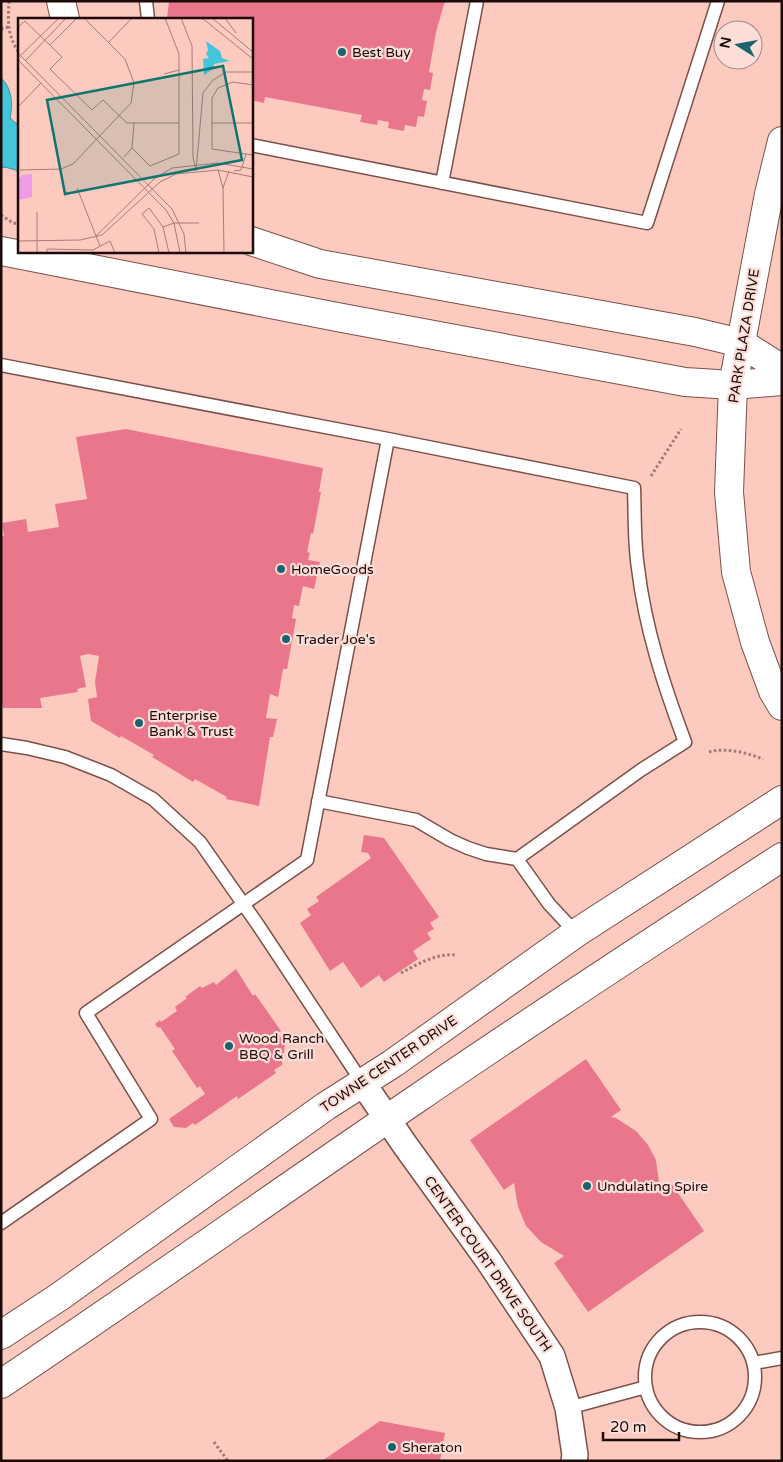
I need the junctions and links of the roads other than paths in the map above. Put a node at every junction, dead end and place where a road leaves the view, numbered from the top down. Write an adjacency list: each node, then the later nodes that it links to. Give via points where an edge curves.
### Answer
1 (61, 1): 5 (main road)
2 (146, 1): 6 (lane)
3 (477, 1): 9 (lane)
4 (718, 1): 9 (lane, via 647,222)
5 (65, 18)
6 (148, 18)
7 (782, 141): 12 (main road, PARK PLAZA DRIVE)
8 (252, 145): 9 (lane)
9 (442, 183)
10 (252, 241): 12 (main road, via 320,264)
11 (1, 251): 16 (main road, via 685,382)
12 (741, 343): 14 (main road); 16 (main road, PARK PLAZA DRIVE)
13 (1, 365): 17 (lane)
14 (782, 369)
15 (782, 381): 16 (main road)
16 (733, 385): 18 (main road, PARK PLAZA DRIVE, via 729,492 736,572 754,642)
17 (388, 439): 21 (lane); 23 (lane, via 634,488 638,568 654,650 685,742)
18 (782, 706)
19 (1, 744): 24 (lane, via 65,757 111,775 153,798 200,842)
20 (782, 800): 25 (main road, TOWNE CENTER DRIVE)
21 (318, 801): 23 (lane, via 416,820 468,848); 24 (lane, via 307,860)
22 (782, 857): 27 (main road)
23 (518, 859): 25 (lane, via 549,904)
24 (243, 905): 26 (lane); 28 (lane, via 86,1013 151,1119)
25 (576, 933): 26 (main road, TOWNE CENTER DRIVE)
26 (362, 1082): 27 (street, CENTER COURT DRIVE SOUTH); 29 (main road, TOWNE CENTER DRIVE)
27 (387, 1119): 32 (main road); 34 (street, CENTER COURT DRIVE SOUTH, via 552,1356)
28 (1, 1223)
29 (1, 1335)
30 (782, 1358): 31 (lane)
31 (754, 1363): 33 (lane, via 736,1335 722,1326 688,1322 672,1329 650,1354); 33 (lane, via 755,1381 751,1398 742,1413 728,1424 712,1430 694,1432 678,1427 652,1404)
32 (1, 1384)
33 (646, 1387): 34 (lane)
34 (568, 1408): 35 (street, CENTER COURT DRIVE SOUTH)
35 (574, 1461)

